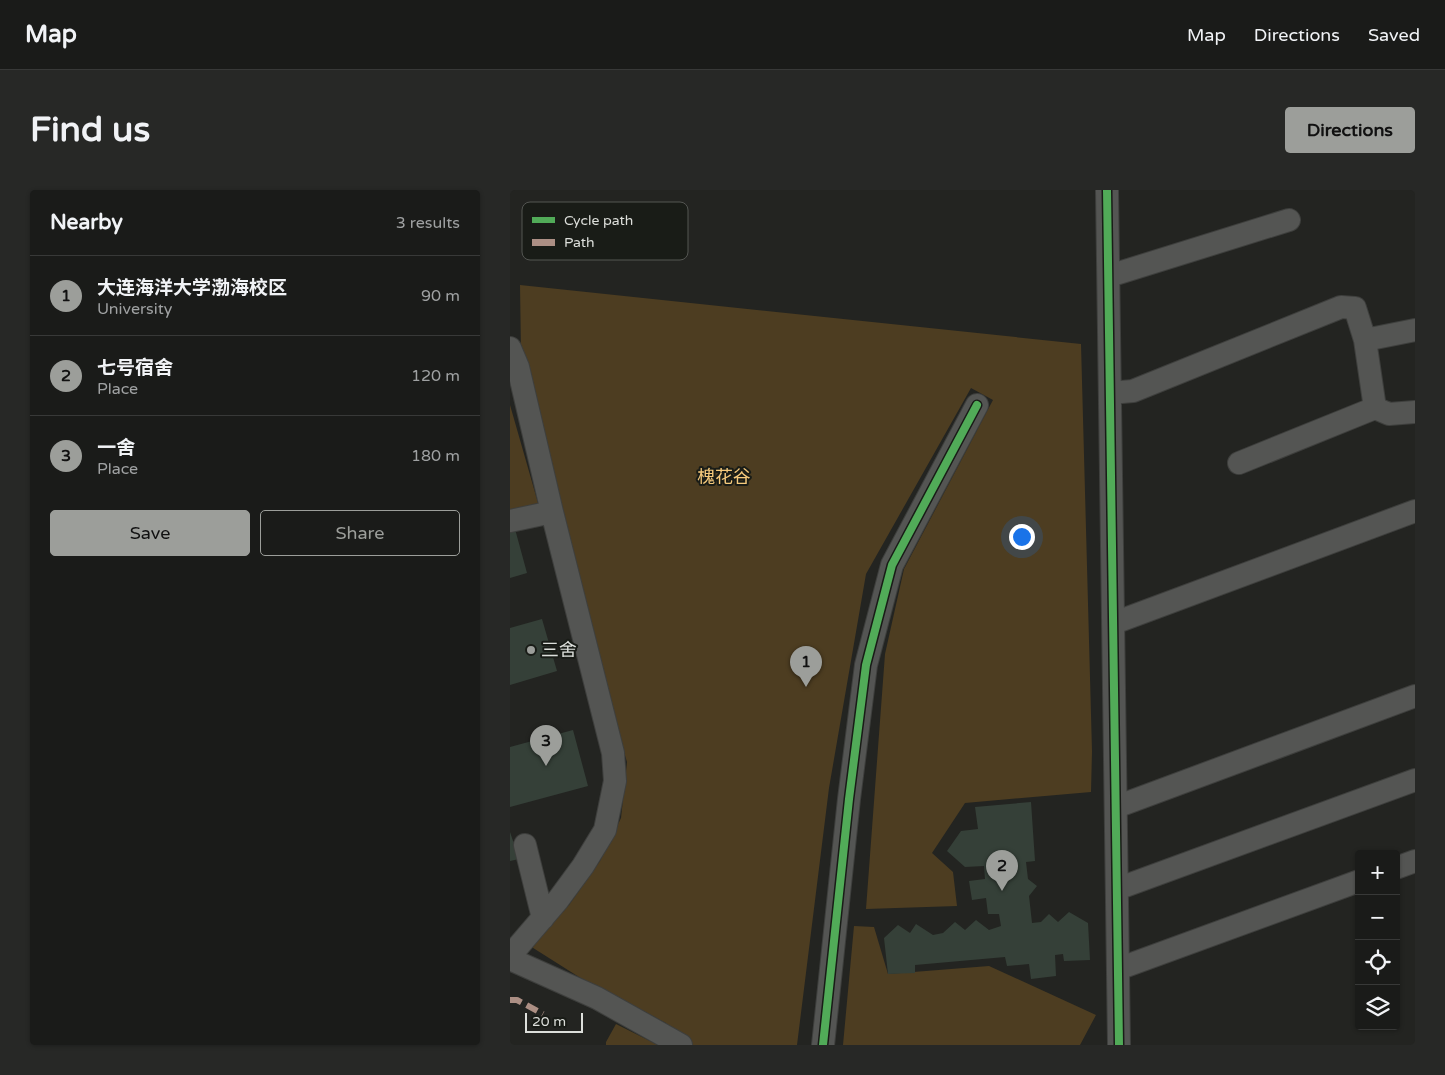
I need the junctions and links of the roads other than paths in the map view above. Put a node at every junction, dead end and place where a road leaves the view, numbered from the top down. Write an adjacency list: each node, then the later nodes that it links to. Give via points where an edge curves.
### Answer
1 (1107, 190): 3 (street)
2 (1289, 220): 3 (street)
3 (1109, 276): 7 (street)
4 (1415, 330): 5 (street)
5 (1365, 340): 7 (street, via 1355,308 1341,307 1133,391); 9 (street)
6 (510, 348): 13 (street, via 518,367)
7 (1110, 393): 15 (street)
8 (977, 405): 28 (street, via 892,565 866,666 846,818)
9 (1375, 408): 10 (street, via 1389,414); 11 (street)
10 (1415, 412)
11 (1238, 463)
12 (1415, 511): 15 (street)
13 (552, 512): 14 (street); 24 (street, via 612,753 615,781 605,830 583,866)
14 (510, 521)
15 (1114, 623): 18 (street)
16 (1415, 696): 18 (street)
17 (1415, 780): 23 (street)
18 (1116, 807): 23 (street)
19 (525, 845): 24 (street)
20 (1415, 861): 21 (street)
21 (1400, 867)
22 (1355, 882): 26 (street)
23 (1117, 889): 26 (street)
24 (543, 918): 25 (street)
25 (510, 958): 27 (street, via 597,998)
26 (1118, 969): 29 (street)
27 (681, 1045)
28 (823, 1045)
29 (1119, 1045)

